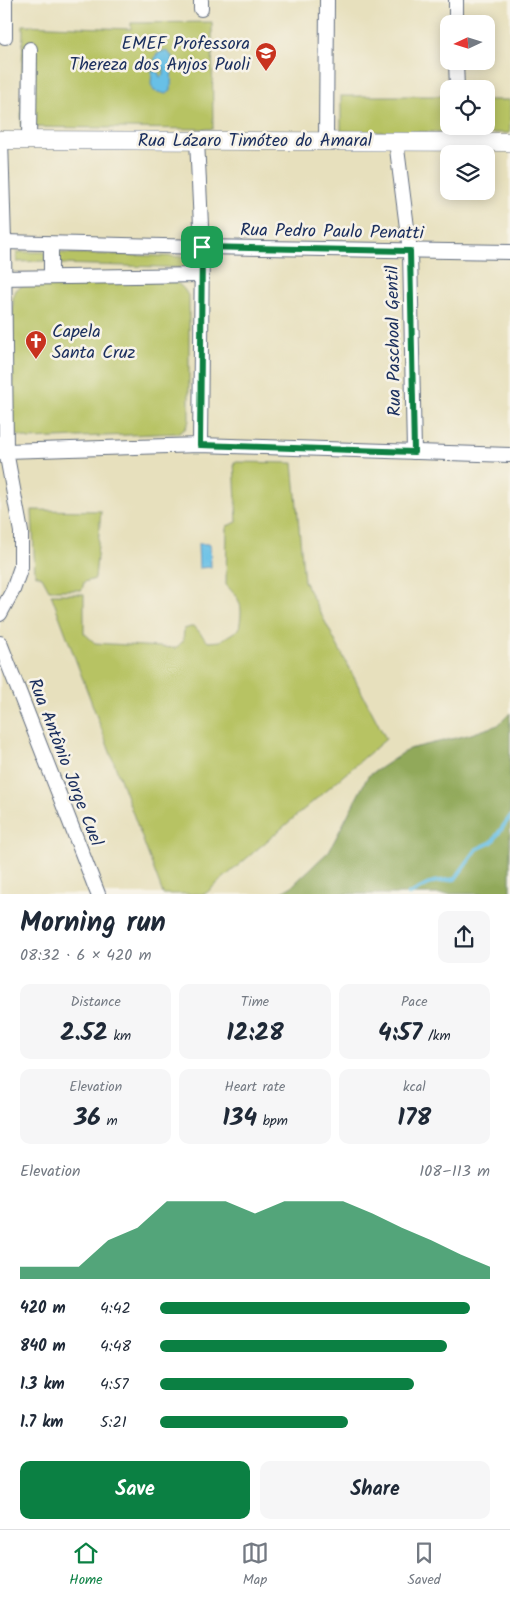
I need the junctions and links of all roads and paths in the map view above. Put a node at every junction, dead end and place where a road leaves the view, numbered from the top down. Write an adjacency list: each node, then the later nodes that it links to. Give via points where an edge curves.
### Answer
1 (5, 0): 5 (street)
2 (327, 0): 12 (street)
3 (456, 0): 4 (street)
4 (456, 15)
5 (5, 37)
6 (30, 49): 9 (street)
7 (448, 135): 13 (main road, Rua Lázaro Timóteo do Amaral)
8 (464, 135): 14 (main road, Rua Lázaro Timóteo do Amaral)
9 (29, 139): 10 (main road, Rua Lázaro Timóteo do Amaral); 11 (main road, Rua Lázaro Timóteo do Amaral)
10 (0, 140): 15 (street)
11 (197, 140): 12 (main road, Rua Lázaro Timóteo do Amaral); 17 (street)
12 (326, 141): 13 (main road, Rua Lázaro Timóteo do Amaral)
13 (396, 141): 18 (street, Rua Paschoal Gentil)
14 (510, 142)
15 (4, 242): 16 (street, Rua Pedro Paulo Penatti); 22 (street)
16 (51, 244): 17 (street, Rua Pedro Paulo Penatti); 21 (street)
17 (202, 247): 18 (street, Rua Pedro Paulo Penatti); 20 (street)
18 (410, 251): 19 (street, Rua Pedro Paulo Penatti); 25 (street, Rua Paschoal Gentil)
19 (510, 252)
20 (201, 275): 21 (street); 23 (street)
21 (51, 276): 22 (street)
22 (2, 278): 24 (street)
23 (200, 445): 24 (street); 25 (street)
24 (3, 452): 27 (street, via 21,532 21,567)
25 (414, 452): 26 (street)
26 (510, 455)
27 (0, 614)
28 (0, 643): 29 (street, Rua Antônio Jorge Cuel)
29 (98, 894)

